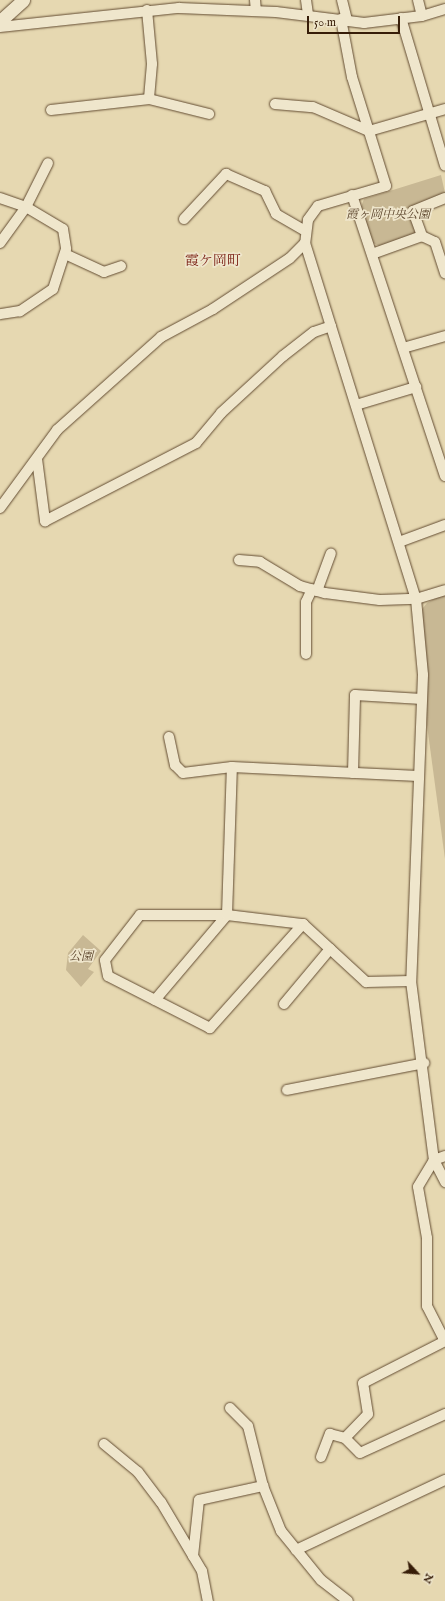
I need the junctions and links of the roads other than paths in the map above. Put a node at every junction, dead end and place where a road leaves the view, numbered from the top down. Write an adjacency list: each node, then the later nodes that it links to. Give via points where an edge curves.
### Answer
1 (23, 0): 13 (street)
2 (255, 0): 8 (street)
3 (306, 0): 9 (street)
4 (342, 0): 12 (street)
5 (418, 0): 10 (street)
6 (445, 9): 10 (street)
7 (148, 10): 8 (street, via 179,8); 14 (street); 15 (street, via 152,64)
8 (256, 11): 9 (street)
9 (308, 15): 12 (street)
10 (422, 16): 11 (street)
11 (401, 18): 12 (street, via 364,23); 20 (street)
12 (344, 19): 21 (street, via 352,77)
13 (0, 21)
14 (0, 26)
15 (149, 100): 18 (street); 19 (street)
16 (275, 104): 21 (street, via 313,107)
17 (445, 109): 20 (street)
18 (51, 110)
19 (209, 114)
20 (430, 114): 21 (street); 23 (street)
21 (369, 131): 24 (street, via 386,186)
22 (48, 163): 27 (street)
23 (445, 166)
24 (352, 195): 29 (street, via 318,206 308,220); 34 (street)
25 (0, 198): 27 (street)
26 (445, 198): 30 (street, via 413,211)
27 (26, 207): 31 (street); 33 (street, via 63,229)
28 (184, 219): 29 (street, via 226,174 265,191 276,214)
29 (306, 231): 32 (street)
30 (422, 236): 34 (street); 36 (street, via 435,242)
31 (0, 243)
32 (305, 243): 38 (street); 43 (street, via 290,258 213,309 161,337 56,430)
33 (64, 254): 35 (street, via 104,272); 37 (street, via 53,289 20,311)
34 (372, 254): 40 (street)
35 (121, 266)
36 (445, 274)
37 (0, 314)
38 (332, 326): 42 (street); 43 (street, via 314,332 283,356 221,413 196,443 45,521)
39 (445, 336): 40 (street)
40 (403, 348): 41 (street)
41 (416, 387): 42 (street); 44 (street)
42 (356, 405): 47 (street)
43 (37, 459): 45 (street)
44 (445, 476)
45 (0, 508)
46 (445, 525): 47 (street)
47 (398, 542): 52 (street)
48 (331, 552): 50 (street)
49 (239, 560): 50 (street, via 260,562 300,586)
50 (314, 590): 52 (street, via 380,600); 53 (street, via 306,602)
51 (445, 590): 52 (street)
52 (416, 599): 54 (street, via 423,674)
53 (306, 654)
54 (422, 699): 57 (street, via 355,695); 58 (street)
55 (169, 737): 56 (street, via 175,765 183,773)
56 (232, 767): 57 (street); 59 (street)
57 (353, 773): 58 (street)
58 (418, 776): 62 (street)
59 (227, 915): 60 (street); 63 (street); 63 (street, via 140,915 105,960 108,976)
60 (303, 924): 61 (street); 63 (street, via 210,1028)
61 (330, 949): 62 (street, via 366,982); 64 (street)
62 (411, 981): 65 (street)
63 (154, 1000)
64 (284, 1004)
65 (424, 1063): 66 (street); 68 (street)
66 (287, 1090)
67 (445, 1156): 68 (street)
68 (434, 1160): 69 (street); 70 (street, via 418,1187 427,1238 427,1306)
69 (445, 1182)
70 (445, 1341): 73 (street, via 363,1383 368,1414)
71 (230, 1408): 77 (street, via 248,1426)
72 (445, 1414): 73 (street, via 360,1453)
73 (345, 1438): 75 (street, via 330,1434)
74 (104, 1444): 79 (street, via 143,1478 161,1502)
75 (320, 1457)
76 (445, 1480): 78 (street)
77 (263, 1486): 78 (street, via 281,1531); 79 (street, via 199,1500)
78 (296, 1550): 81 (street, via 320,1580)
79 (193, 1556): 80 (street, via 202,1571)
80 (208, 1601)
81 (348, 1601)

